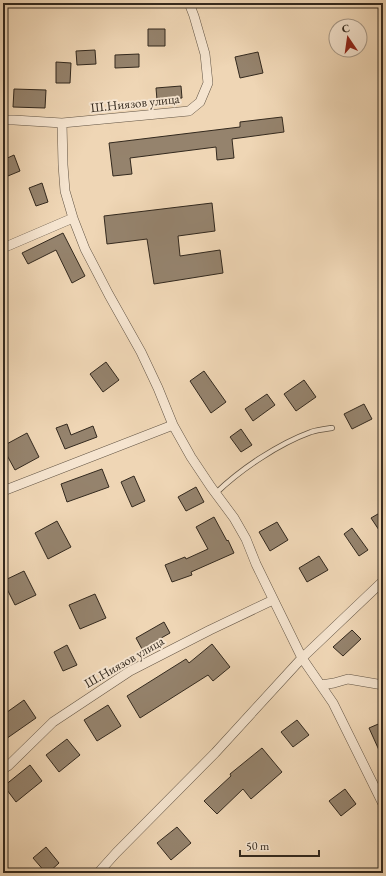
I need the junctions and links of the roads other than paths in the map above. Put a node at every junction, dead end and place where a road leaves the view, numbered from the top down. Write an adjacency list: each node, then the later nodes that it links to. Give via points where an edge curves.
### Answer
1 (189, 3): 3 (street, Ш.Ниязов улица, via 205,54 208,83 200,102 189,111)
2 (3, 120): 3 (street, Ш.Ниязов улица)
3 (62, 123): 4 (street, via 65,191)
4 (73, 218): 5 (street); 6 (street, via 85,249 137,346)
5 (3, 248)
6 (173, 425): 8 (street); 9 (street)
7 (332, 428): 9 (lane, via 312,431 281,445 250,465)
8 (3, 491)
9 (216, 494): 11 (street, via 246,539)
10 (383, 581): 12 (street)
11 (273, 600): 12 (street); 15 (street, Ш.Ниязов улица, via 130,671 53,722)
12 (302, 658): 13 (street); 17 (street, via 215,753)
13 (321, 685): 14 (street, via 348,679); 16 (street, via 333,703)
14 (383, 685)
15 (3, 769)
16 (383, 804)
17 (98, 873)

